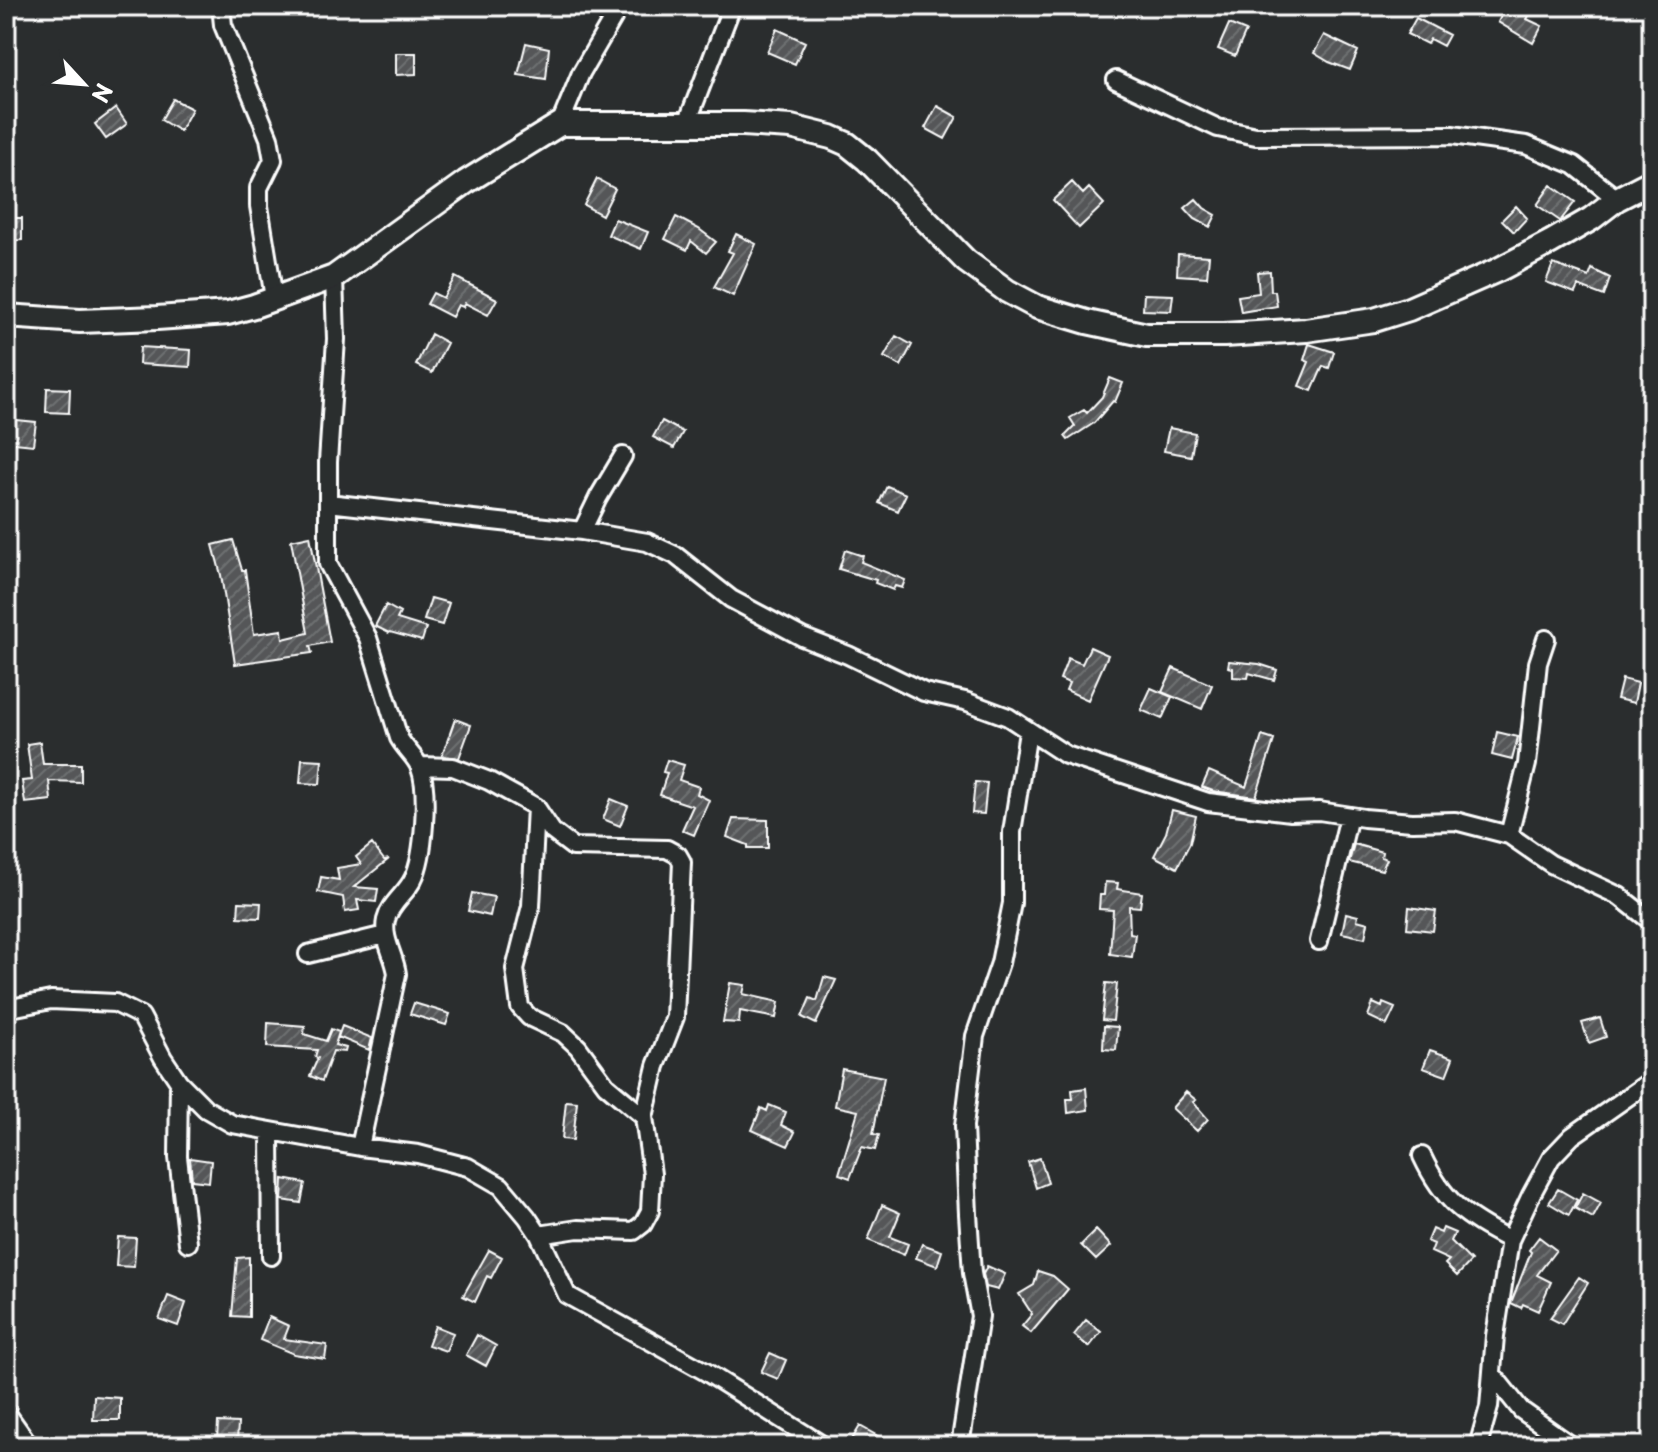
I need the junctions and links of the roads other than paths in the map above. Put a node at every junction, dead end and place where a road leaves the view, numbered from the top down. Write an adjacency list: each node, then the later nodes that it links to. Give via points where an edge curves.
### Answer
1 (221, 6): 10 (street, via 223,25 273,160 259,188 259,206)
2 (620, 6): 6 (street, via 581,73)
3 (732, 6): 5 (street)
4 (1116, 80): 8 (street, via 1218,128 1256,136 1452,135 1526,145 1574,165)
5 (687, 123): 6 (street); 8 (street, via 791,127 847,144 966,261 1007,291 1037,307 1147,335 1278,332 1374,320 1498,270)
6 (560, 124): 9 (street, via 466,182)
7 (1652, 181): 8 (street)
8 (1617, 199)
9 (334, 277): 10 (street); 13 (street)
10 (274, 298): 11 (street, via 228,313 157,318 80,321)
11 (6, 316)
12 (623, 456): 14 (street)
13 (328, 503): 14 (street); 17 (street, via 328,564 368,638 399,738)
14 (582, 531): 16 (street, via 647,542 675,555 731,599 802,637 924,692 1008,717)
15 (1546, 639): 20 (street, via 1538,663 1527,764)
16 (1028, 732): 19 (street, via 1066,755 1208,802); 41 (street, via 1012,832 1012,903 1000,963 975,1036 964,1126 972,1273 980,1316)
17 (420, 766): 18 (street, via 453,767); 22 (street, via 425,816 418,862 414,879 390,909)
18 (536, 807): 28 (street, via 531,906 515,969 520,1007 563,1033 606,1085); 28 (street, via 552,831 573,847 667,849 682,862 675,1017)
19 (1349, 816): 20 (street, via 1455,821); 23 (street)
20 (1509, 835): 21 (street, via 1551,864 1619,896)
21 (1652, 922)
22 (385, 935): 24 (street); 30 (street, via 397,974)
23 (1319, 941)
24 (308, 954)
25 (6, 1009): 27 (street, via 51,1000 93,1000 130,1009 141,1016)
26 (1652, 1080): 33 (street, via 1572,1136 1551,1158)
27 (179, 1082): 29 (street, via 206,1109 232,1124); 34 (street, via 178,1157)
28 (644, 1117): 32 (street, via 652,1174 650,1211 643,1224 634,1231 578,1229)
29 (270, 1131): 30 (street); 35 (street)
30 (360, 1147): 32 (street, via 468,1167 501,1186)
31 (1422, 1156): 33 (street, via 1452,1204)
32 (539, 1235): 38 (street, via 567,1295 706,1372)
33 (1510, 1240): 36 (street)
34 (188, 1243)
35 (271, 1256)
36 (1493, 1375): 42 (street); 43 (street, via 1521,1410)
37 (6, 1412): 39 (street)
38 (806, 1442): 40 (street)
39 (30, 1446)
40 (824, 1446)
41 (960, 1446)
42 (1478, 1446)
43 (1572, 1446)

